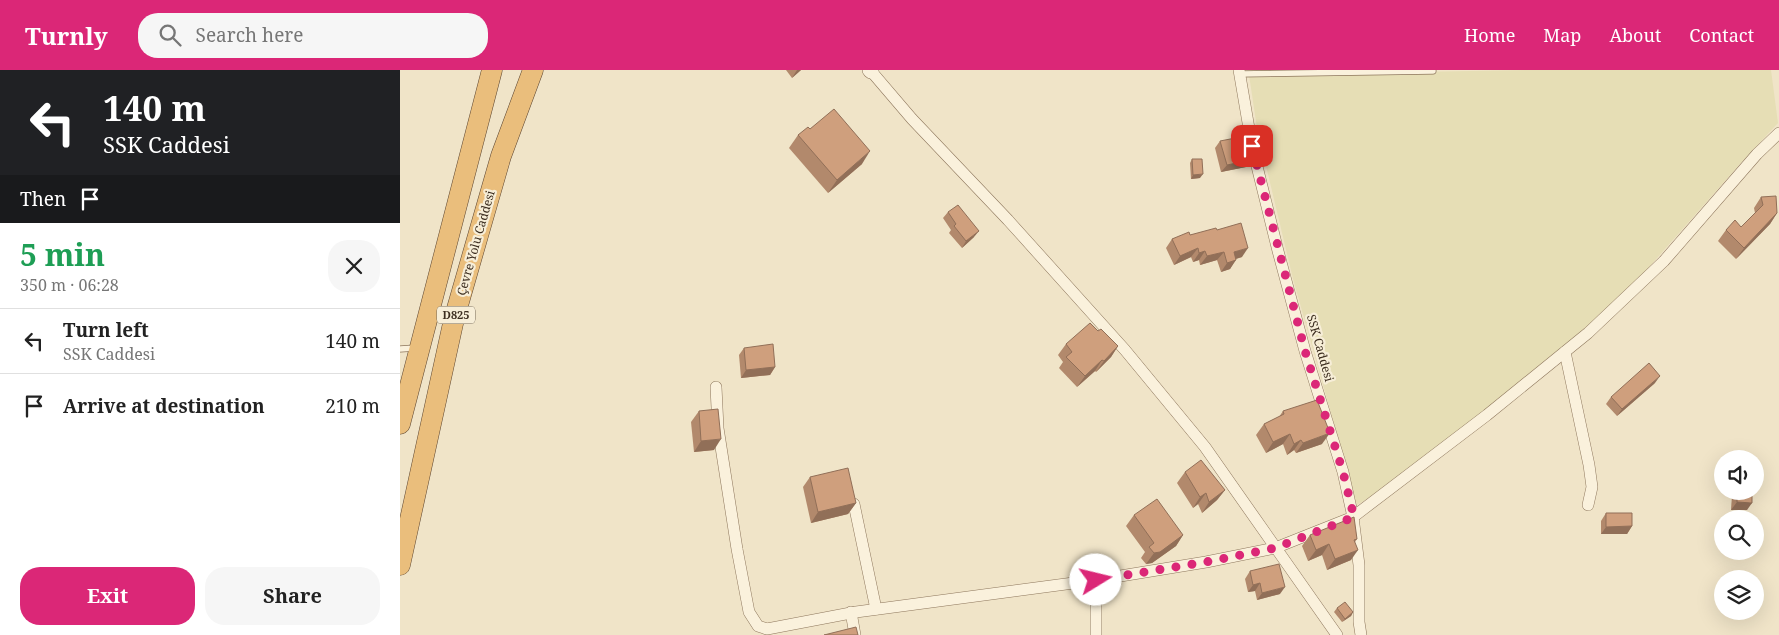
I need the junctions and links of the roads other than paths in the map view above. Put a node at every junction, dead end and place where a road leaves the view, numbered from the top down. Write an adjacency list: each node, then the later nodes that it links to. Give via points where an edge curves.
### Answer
1 (492, 70): 7 (highway, D825)
2 (533, 70): 15 (highway, Çevre Yolu Caddesi / D825, via 501,156 454,319)
3 (871, 71): 14 (street, via 1125,350 1205,447)
4 (1239, 72): 5 (lane); 13 (street, SSK Caddesi, via 1252,146 1276,241)
5 (1433, 72)
6 (1779, 133): 8 (street, via 1664,261)
7 (410, 348): 10 (highway, D825)
8 (1565, 352): 12 (street, via 1589,465 1592,487); 13 (street)
9 (716, 387): 18 (street, via 718,428 749,612 758,626 767,629)
10 (400, 424)
11 (854, 504): 17 (street)
12 (1588, 505)
13 (1354, 517): 14 (street); 22 (street, SSK Caddesi)
14 (1275, 548): 16 (street); 21 (street)
15 (400, 566)
16 (1096, 580): 17 (street); 20 (street)
17 (876, 609): 18 (street)
18 (851, 612): 19 (street)
19 (855, 635)
20 (1096, 635)
21 (1337, 635)
22 (1361, 635)

